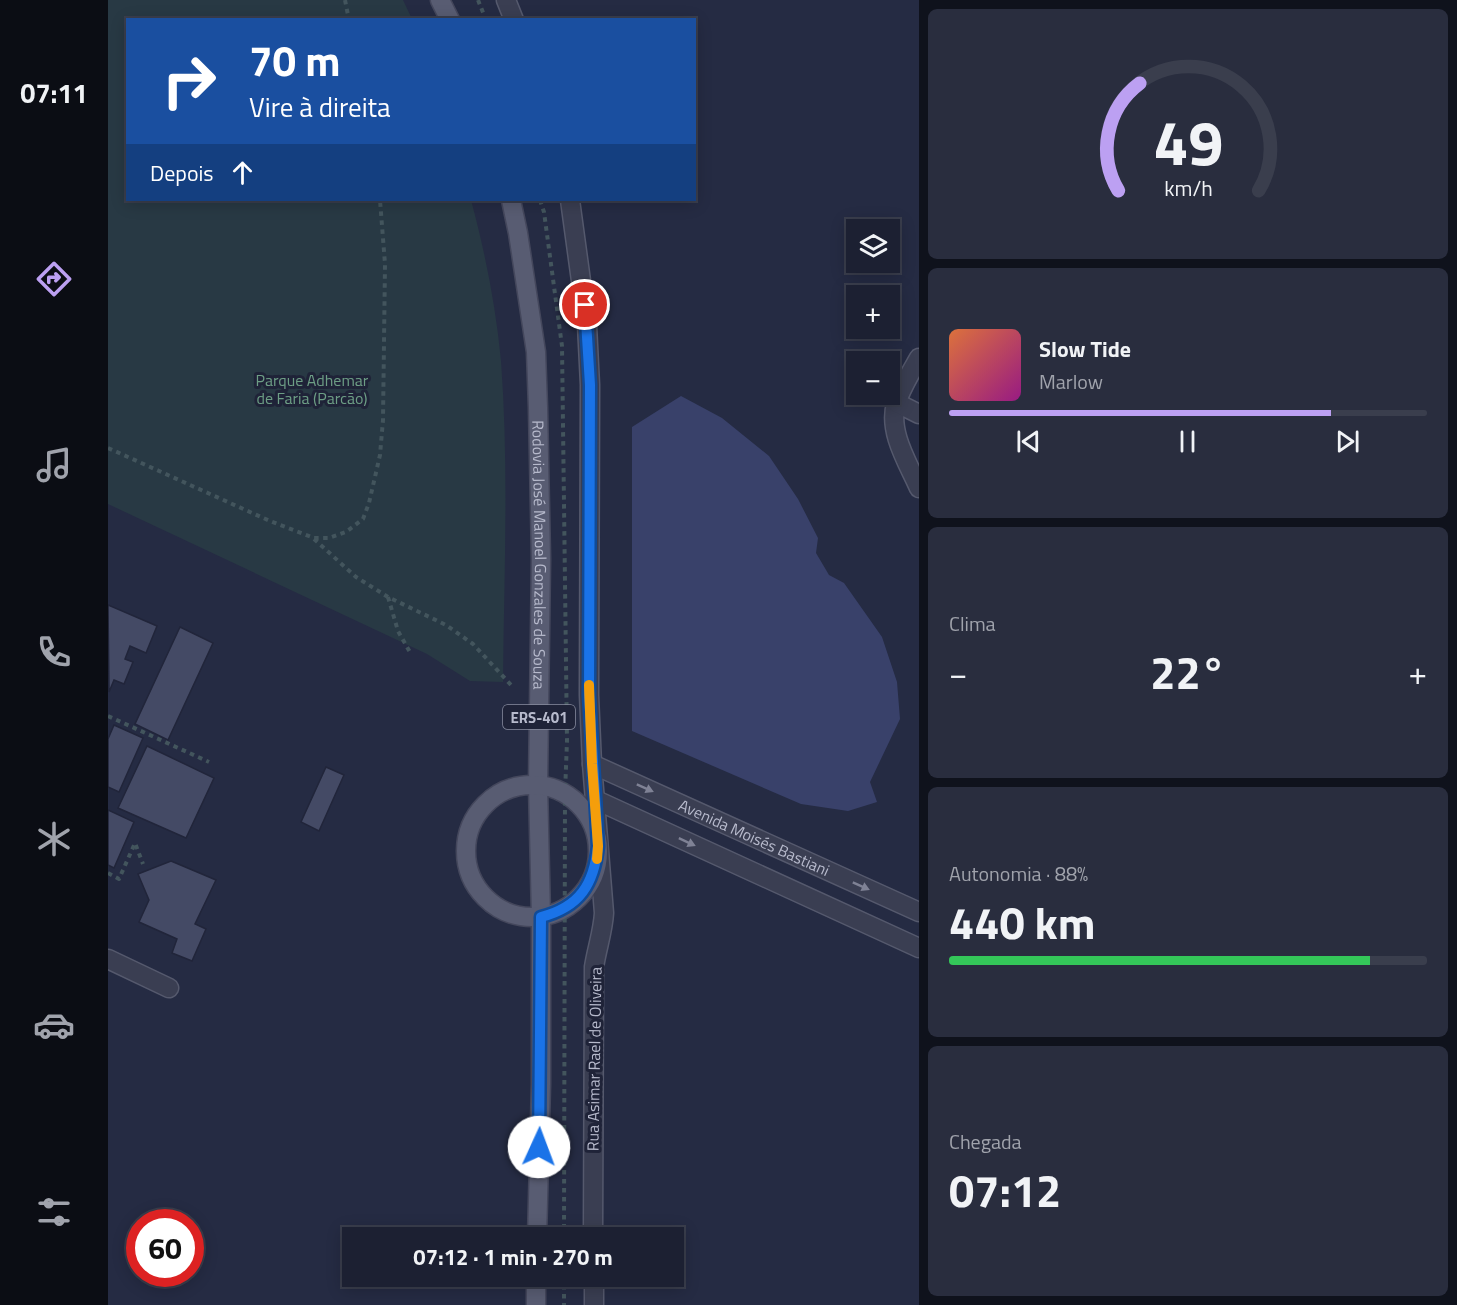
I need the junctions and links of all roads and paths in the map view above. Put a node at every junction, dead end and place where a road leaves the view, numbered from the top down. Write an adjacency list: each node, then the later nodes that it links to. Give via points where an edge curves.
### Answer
1 (345, 0): 5 (path)
2 (440, 0): 6 (main road)
3 (478, 0): 7 (path)
4 (506, 0): 8 (street)
5 (349, 18)
6 (449, 18)
7 (485, 18)
8 (513, 18)
9 (380, 201): 20 (path, via 385,326 380,455 363,519 346,532)
10 (511, 201): 27 (main road, Rodovia José Manoel Gonzales de Souza / ERS-401, via 536,352 541,559)
11 (540, 201): 28 (path, via 562,346)
12 (570, 201): 26 (street, Rua Asimar Rael de Oliveira, via 587,325 590,385)
13 (918, 358): 14 (street)
14 (900, 397)
15 (897, 405): 19 (street, via 896,434)
16 (899, 405): 17 (street)
17 (918, 414)
18 (108, 448): 20 (path)
19 (918, 488)
20 (314, 538): 21 (path, via 356,577)
21 (388, 597): 22 (path, via 398,631); 23 (path, via 446,625 472,644)
22 (411, 654)
23 (512, 686)
24 (108, 716): 25 (path)
25 (209, 762)
26 (592, 764): 29 (street, Rua Asimar Rael de Oliveira); 34 (street, Avenida Moisés Bastiani, one-way to 34)
27 (538, 785): 28 (main road); 35 (main road, Rodovia José Manoel Gonzales de Souza / ERS-401); 35 (main road, via 519,785 498,793 481,807 465,848 468,869 477,889 491,904 511,914)
28 (565, 793): 30 (main road, via 593,824); 33 (path)
29 (596, 800): 30 (street, Rua Asimar Rael de Oliveira); 36 (street, Avenida Moisés Bastiani, one-way to 36)
30 (598, 846): 33 (main road, via 596,866 586,888); 41 (street, Rua Asimar Rael de Oliveira, via 604,913 594,967)
31 (143, 864): 32 (path, via 135,843 120,879)
32 (108, 873)
33 (564, 909): 35 (main road); 40 (path)
34 (918, 912)
35 (541, 917): 39 (main road, Rodovia José Manoel Gonzales de Souza / ERS-401)
36 (918, 948)
37 (108, 959): 38 (street)
38 (169, 988)
39 (537, 1227)
40 (564, 1227)
41 (593, 1227)
42 (536, 1287): 45 (main road)
43 (564, 1287): 46 (path)
44 (594, 1287): 47 (street)
45 (536, 1305)
46 (564, 1305)
47 (594, 1305)

